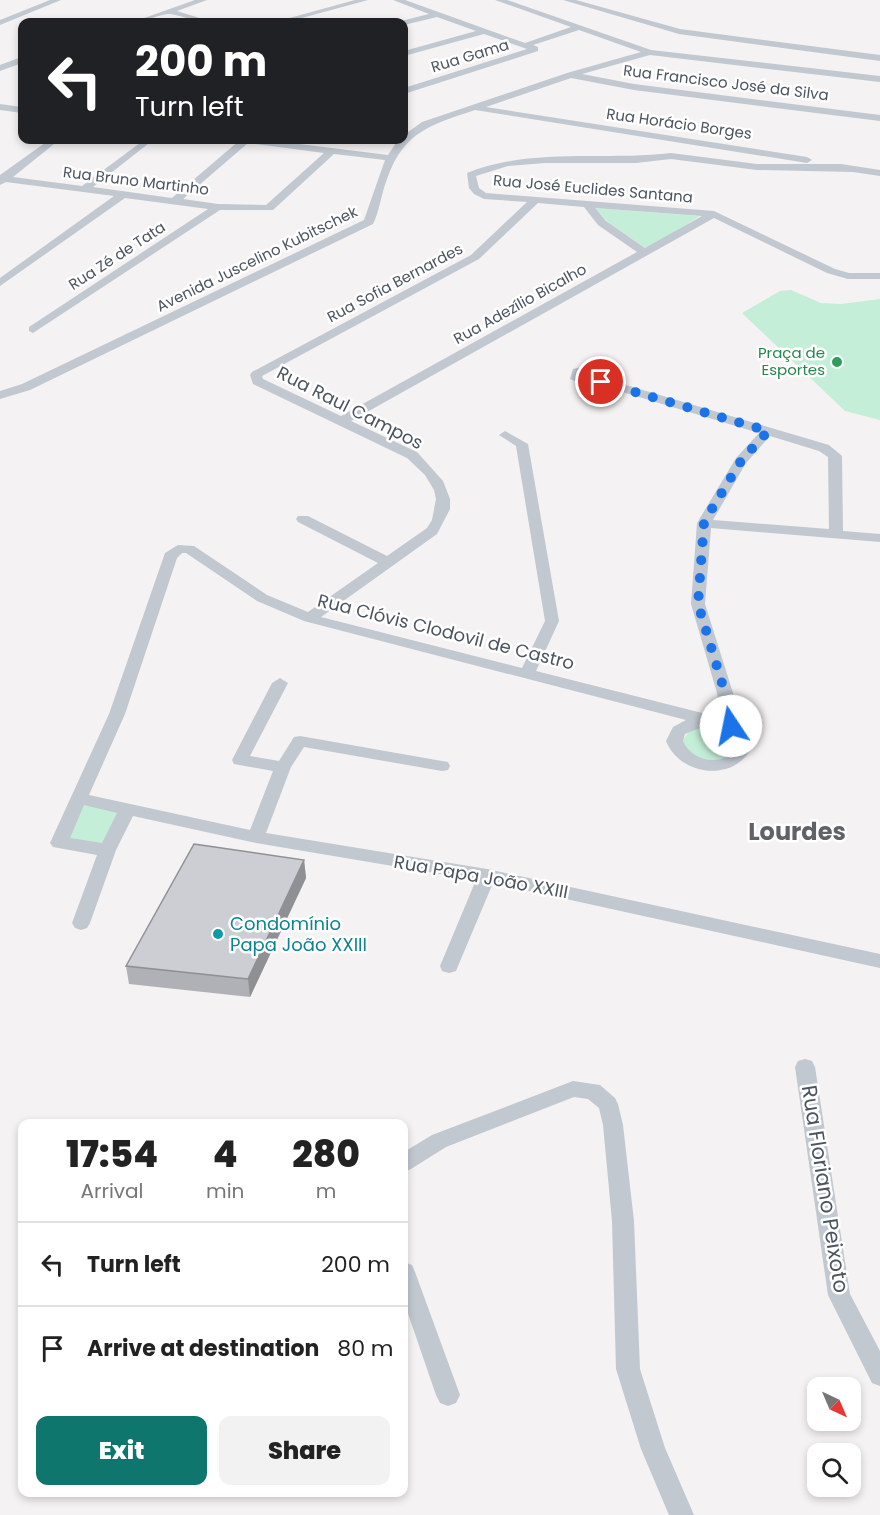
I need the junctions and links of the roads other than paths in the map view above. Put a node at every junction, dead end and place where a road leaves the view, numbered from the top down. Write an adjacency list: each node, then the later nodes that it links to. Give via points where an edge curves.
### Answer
1 (57, 0): 13 (street)
2 (203, 0): 7 (street)
3 (364, 0): 11 (street)
4 (397, 0): 8 (street)
5 (500, 0): 14 (street)
6 (567, 0): 17 (street, via 669,28)
7 (170, 12): 9 (street); 10 (street)
8 (435, 15): 12 (street); 15 (street)
9 (150, 18)
10 (190, 18)
11 (294, 18)
12 (408, 22)
13 (0, 23)
14 (577, 28): 16 (street); 18 (street)
15 (485, 31): 16 (street); 19 (street)
16 (526, 45): 25 (street, Rua Gama, via 535,49)
17 (718, 49): 18 (street); 20 (street); 24 (street)
18 (650, 52): 23 (street, Avenida Juscelino Kubitschek)
19 (408, 53)
20 (880, 58)
21 (18, 61): 22 (street)
22 (0, 68)
23 (570, 75): 28 (street, Avenida Juscelino Kubitschek); 29 (street, Rua Francisco José da Silva, via 623,86)
24 (880, 79)
25 (408, 90)
26 (0, 107): 27 (street)
27 (18, 108)
28 (473, 108): 30 (street, Avenida Juscelino Kubitschek, via 425,124); 37 (street, Rua Horácio Borges)
29 (880, 118)
30 (408, 135)
31 (49, 144): 42 (street)
32 (144, 144): 43 (street)
33 (242, 144): 45 (street)
34 (281, 144): 36 (street)
35 (400, 144): 38 (street, Avenida Juscelino Kubitschek)
36 (333, 150): 38 (street); 48 (street, Rua Bruno Martinho, via 269,208)
37 (750, 150): 39 (street, Rua Horácio Borges); 40 (street, via 759,159)
38 (389, 158): 56 (street, Avenida Juscelino Kubitschek, via 369,222 26,387)
39 (786, 162): 40 (street, Rua José Euclides Santana); 41 (street, Rua José Euclides Santana)
40 (744, 166): 46 (street, Rua José Euclides Santana, via 682,156 545,160 498,165 471,176 472,187 484,196)
41 (880, 173)
42 (1, 180): 43 (street, Rua Bruno Martinho)
43 (83, 190): 44 (street, Rua Bruno Martinho)
44 (122, 195): 45 (street, Rua Bruno Martinho); 52 (street)
45 (176, 200): 48 (street, Rua Bruno Martinho)
46 (535, 201): 47 (street, Rua José Euclides Santana); 54 (street, Rua Sofia Bernardes, via 475,257)
47 (586, 203): 49 (street, Rua José Euclides Santana); 50 (street, via 602,223)
48 (218, 207): 53 (street, Rua Zé de Tata)
49 (714, 214): 50 (street, Rua Adezílio Bicalho); 51 (street, Rua José Euclides Santana, via 831,271 848,276)
50 (645, 253): 57 (street, Rua Adezílio Bicalho)
51 (880, 276)
52 (0, 283)
53 (33, 329)
54 (256, 375): 57 (street, Rua Raul Campos, via 257,381)
55 (601, 382): 58 (street)
56 (0, 395)
57 (342, 421): 64 (street, Rua Raul Campos, via 412,455 431,472 444,499 440,520 432,531)
58 (768, 431): 61 (street, via 741,461); 62 (street, via 824,448 835,456)
59 (505, 435): 66 (street, via 522,444 552,621)
60 (303, 519): 64 (street)
61 (704, 522): 62 (street); 69 (street, via 698,604)
62 (836, 535): 63 (street)
63 (880, 538)
64 (387, 562): 65 (street, Rua Raul Campos)
65 (309, 618): 66 (street, Rua Clóvis Clodovil de Castro); 72 (street, Rua Clóvis Clodovil de Castro, via 262,598 189,549 178,549 170,556 117,714)
66 (527, 674): 68 (street, Rua Clóvis Clodovil de Castro)
67 (280, 683): 71 (street, via 240,760)
68 (707, 720): 69 (street); 69 (street, via 686,725 675,738 681,753 701,764 726,765 743,755 745,739)
69 (731, 726)
70 (442, 766): 71 (street, via 300,741)
71 (283, 767): 74 (street)
72 (81, 799): 73 (street, Rua Papa João XXIII); 75 (street, via 59,843)
73 (128, 808): 74 (street, Rua Papa João XXIII); 75 (street)
74 (256, 837): 76 (street, Rua Papa João XXIII)
75 (107, 850): 77 (street)
76 (487, 875): 78 (street, Rua Papa João XXIII); 79 (street)
77 (81, 923)
78 (880, 961)
79 (449, 966)
80 (805, 1067): 83 (street, Rua Floriano Peixoto, via 839,1295)
81 (408, 1161): 85 (street, via 440,1141 573,1089 593,1091 608,1104 623,1221 628,1369 653,1449)
82 (408, 1283): 84 (street)
83 (880, 1375)
84 (448, 1395)
85 (682, 1515)

